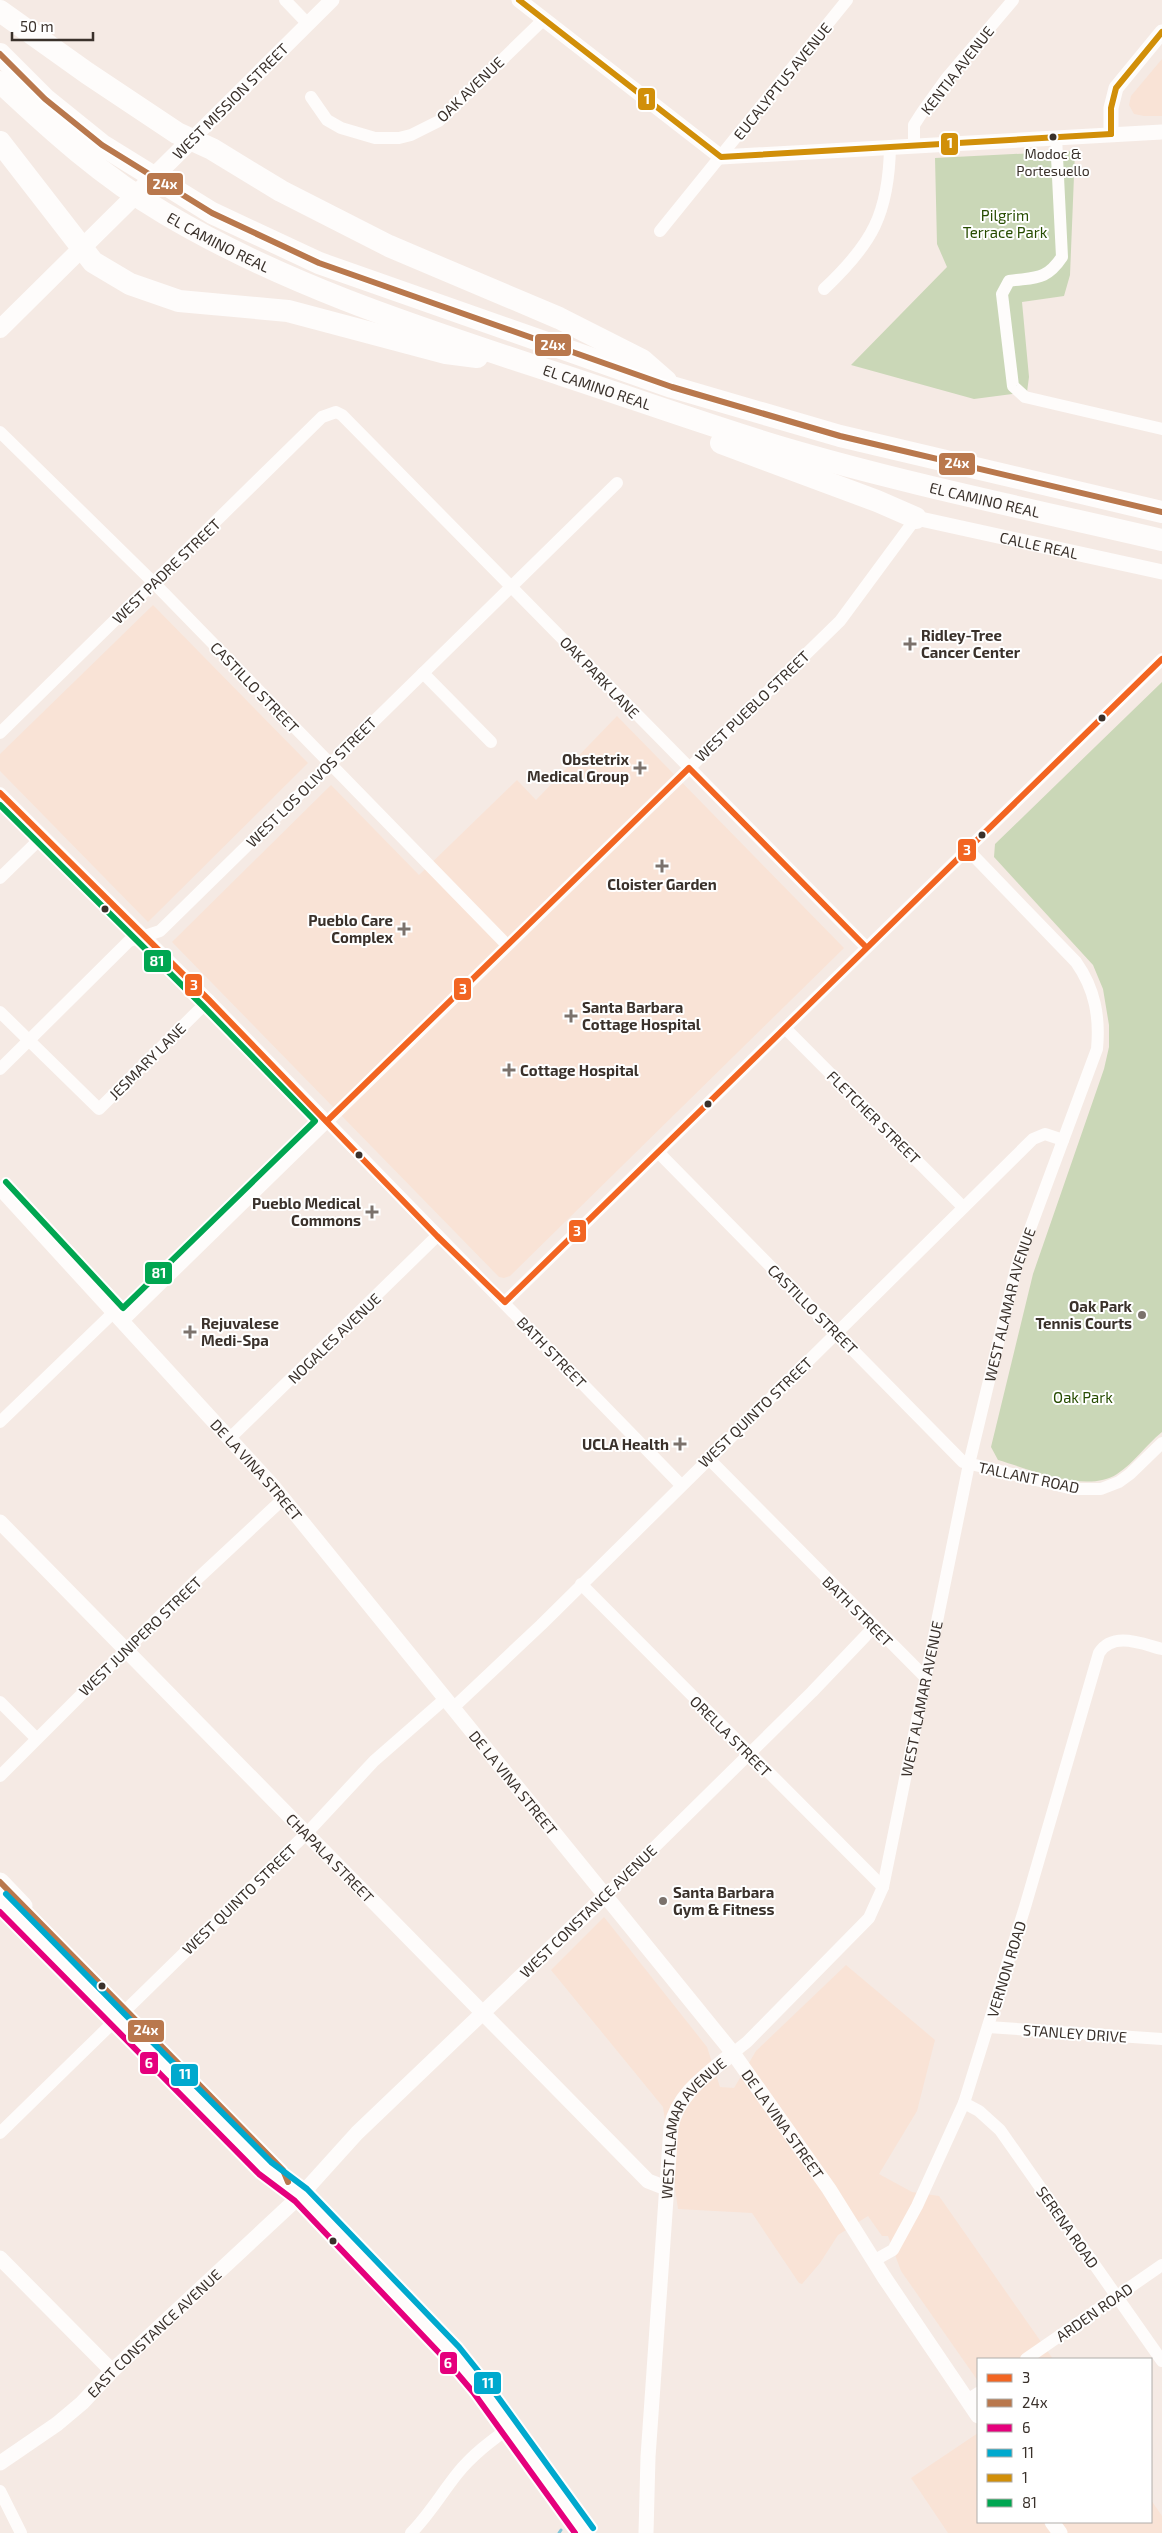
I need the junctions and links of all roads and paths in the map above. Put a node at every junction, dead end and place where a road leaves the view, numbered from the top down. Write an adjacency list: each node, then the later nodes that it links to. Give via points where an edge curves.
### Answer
1 (285, 0): 8 (street)
2 (332, 0): 8 (street, WEST MISSION STREET)
3 (519, 0): 7 (street)
4 (847, 0): 20 (street, EUCALYPTUS AVENUE)
5 (1013, 0): 18 (street, KENTIA AVENUE, via 923,111 914,125)
6 (0, 11): 16 (highway, via 177,133)
7 (544, 19): 12 (street, OAK AVENUE, via 439,121 412,135 387,139 348,131 327,120); 20 (street)
8 (308, 24): 16 (street, WEST MISSION STREET)
9 (1162, 32): 14 (street, via 1116,88 1111,108)
10 (0, 54): 26 (highway, EL CAMINO REAL, via 83,130 182,194 247,231 319,264)
11 (0, 82): 25 (highway, EL CAMINO REAL, via 47,126 111,177 163,212 249,258 321,291)
12 (311, 97)
13 (1162, 132): 14 (street)
14 (1111, 134): 15 (street)
15 (1056, 137): 18 (street); 29 (street, via 1062,257 1047,275 1009,281 1002,294 1013,386 1024,397)
16 (192, 139): 22 (main road, WEST MISSION STREET); 26 (highway, via 348,226 559,318 642,360)
17 (0, 142): 22 (highway)
18 (914, 145): 19 (street)
19 (890, 146): 20 (street); 23 (street, via 878,222 850,264)
20 (720, 157): 21 (street, EUCALYPTUS AVENUE)
21 (660, 231)
22 (81, 248): 24 (main road, WEST MISSION STREET); 25 (highway, via 93,262 130,284 179,301 288,311 446,353)
23 (824, 289)
24 (0, 329)
25 (524, 363): 27 (highway, EL CAMINO REAL)
26 (672, 387): 32 (highway, EL CAMINO REAL, via 840,436)
27 (602, 389): 33 (highway, via 698,434); 34 (highway, EL CAMINO REAL, via 770,444 833,461)
28 (332, 412): 36 (street, WEST PADRE STREET, via 322,418); 37 (street, OAK PARK LANE, via 342,415)
29 (1162, 428)
30 (0, 432): 36 (street, CASTILLO STREET)
31 (617, 483): 37 (street, WEST LOS OLIVOS STREET)
32 (1162, 512)
33 (916, 518): 35 (street, CALLE REAL); 43 (street, WEST PUEBLO STREET, via 840,621)
34 (1162, 540)
35 (1162, 572)
36 (154, 583): 40 (street, WEST PADRE STREET); 42 (street, CASTILLO STREET)
37 (512, 587): 39 (street, WEST LOS OLIVOS STREET); 43 (street, OAK PARK LANE)
38 (1162, 659): 46 (street)
39 (423, 673): 41 (street); 42 (street, WEST LOS OLIVOS STREET)
40 (0, 733)
41 (491, 742)
42 (330, 764): 48 (street, WEST LOS OLIVOS STREET, via 160,931); 49 (street, CASTILLO STREET)
43 (689, 768): 49 (street, WEST PUEBLO STREET); 50 (street, OAK PARK LANE)
44 (0, 793): 45 (street, BATH STREET)
45 (43, 836): 47 (street); 48 (street, BATH STREET)
46 (967, 849): 50 (street); 57 (street, WEST ALAMAR AVENUE, via 1076,962 1092,991 1098,1016 1097,1049)
47 (0, 878)
48 (144, 937): 51 (street, BATH STREET); 54 (street, WEST LOS OLIVOS STREET, via 130,941)
49 (507, 945): 56 (street, WEST PUEBLO STREET)
50 (866, 947): 53 (street)
51 (209, 1000): 54 (street, JESMARY LANE, via 100,1109); 56 (street, BATH STREET)
52 (0, 1012): 54 (street, JESMARY LANE)
53 (785, 1028): 58 (street); 60 (street, FLETCHER STREET)
54 (28, 1041): 55 (street, WEST LOS OLIVOS STREET)
55 (0, 1069)
56 (327, 1121): 61 (street, BATH STREET); 63 (street, WEST PUEBLO STREET)
57 (1063, 1140): 60 (street, WEST QUINTO STREET, via 1045,1134 1038,1136); 69 (street, WEST ALAMAR AVENUE, via 1017,1264)
58 (659, 1153): 62 (street); 64 (street, CASTILLO STREET)
59 (0, 1188): 63 (street, DE LA VINA STREET)
60 (963, 1207): 64 (street, WEST QUINTO STREET)
61 (437, 1236): 62 (street, BATH STREET); 66 (street, NOGALES AVENUE)
62 (505, 1302): 70 (street, BATH STREET)
63 (118, 1316): 65 (street, WEST PUEBLO STREET); 66 (street, DE LA VINA STREET)
64 (836, 1332): 68 (street, WEST QUINTO STREET); 69 (street, CASTILLO STREET, via 958,1458)
65 (0, 1422)
66 (230, 1438): 71 (street, DE LA VINA STREET)
67 (1162, 1443): 69 (street, TALLANT ROAD, via 1130,1474 1101,1489 1073,1489)
68 (708, 1458): 70 (street, WEST QUINTO STREET); 74 (street, BATH STREET)
69 (969, 1464): 77 (street, WEST ALAMAR AVENUE)
70 (681, 1484): 73 (street, WEST QUINTO STREET)
71 (283, 1500): 76 (street, WEST JUNIPERO STREET); 79 (street, DE LA VINA STREET)
72 (0, 1522): 76 (street, CHAPALA STREET)
73 (581, 1584): 79 (street, WEST QUINTO STREET); 81 (street, ORELLA STREET)
74 (874, 1627): 77 (street, BATH STREET); 81 (street, WEST CONSTANCE AVENUE)
75 (1162, 1648): 90 (street, VERNON ROAD, via 1117,1640 1102,1648 1097,1658)
76 (126, 1650): 80 (street, WEST JUNIPERO STREET); 83 (street, CHAPALA STREET)
77 (926, 1678): 85 (street, WEST ALAMAR AVENUE)
78 (0, 1702): 80 (street)
79 (450, 1702): 83 (street, WEST QUINTO STREET, via 374,1761); 86 (street, DE LA VINA STREET)
80 (36, 1738): 82 (street, WEST JUNIPERO STREET)
81 (748, 1754): 85 (street, ORELLA STREET); 86 (street, WEST CONSTANCE AVENUE)
82 (0, 1776)
83 (306, 1834): 88 (street, WEST QUINTO STREET); 89 (street, CHAPALA STREET)
84 (0, 1882): 88 (main road)
85 (883, 1887): 92 (street, WEST ALAMAR AVENUE, via 869,1918)
86 (606, 1895): 89 (street, WEST CONSTANCE AVENUE); 92 (street, DE LA VINA STREET)
87 (0, 1900): 88 (main road)
88 (122, 2013): 94 (street, WEST QUINTO STREET); 95 (main road, via 274,2176)
89 (484, 2014): 95 (street, WEST CONSTANCE AVENUE); 96 (street, CHAPALA STREET, via 648,2181)
90 (988, 2027): 91 (street, STANLEY DRIVE); 93 (street, VERNON ROAD)
91 (1162, 2039)
92 (733, 2053): 96 (street, WEST ALAMAR AVENUE, via 696,2084 674,2113); 98 (street, DE LA VINA STREET)
93 (964, 2103): 98 (street, VERNON ROAD, via 918,2206 893,2250); 100 (street, SERENA ROAD, via 979,2111 1000,2130)
94 (0, 2133)
95 (294, 2188): 103 (street, EAST CONSTANCE AVENUE); 106 (main road, via 435,2334)
96 (666, 2188): 112 (street, WEST ALAMAR AVENUE, via 650,2419)
97 (0, 2258): 103 (street)
98 (875, 2260): 104 (street, DE LA VINA STREET)
99 (1162, 2265): 100 (street, ARDEN ROAD)
100 (1118, 2297): 101 (street, ARDEN ROAD); 102 (street, SERENA ROAD)
101 (1027, 2358)
102 (1162, 2361)
103 (112, 2371): 107 (street, EAST CONSTANCE AVENUE, via 57,2424)
104 (973, 2397): 105 (street, DE LA VINA STREET)
105 (977, 2412)
106 (510, 2427): 110 (street, via 458,2473); 111 (main road)
107 (0, 2463)
108 (0, 2492): 109 (street)
109 (21, 2533)
110 (411, 2533)
111 (586, 2533)
112 (646, 2533)

